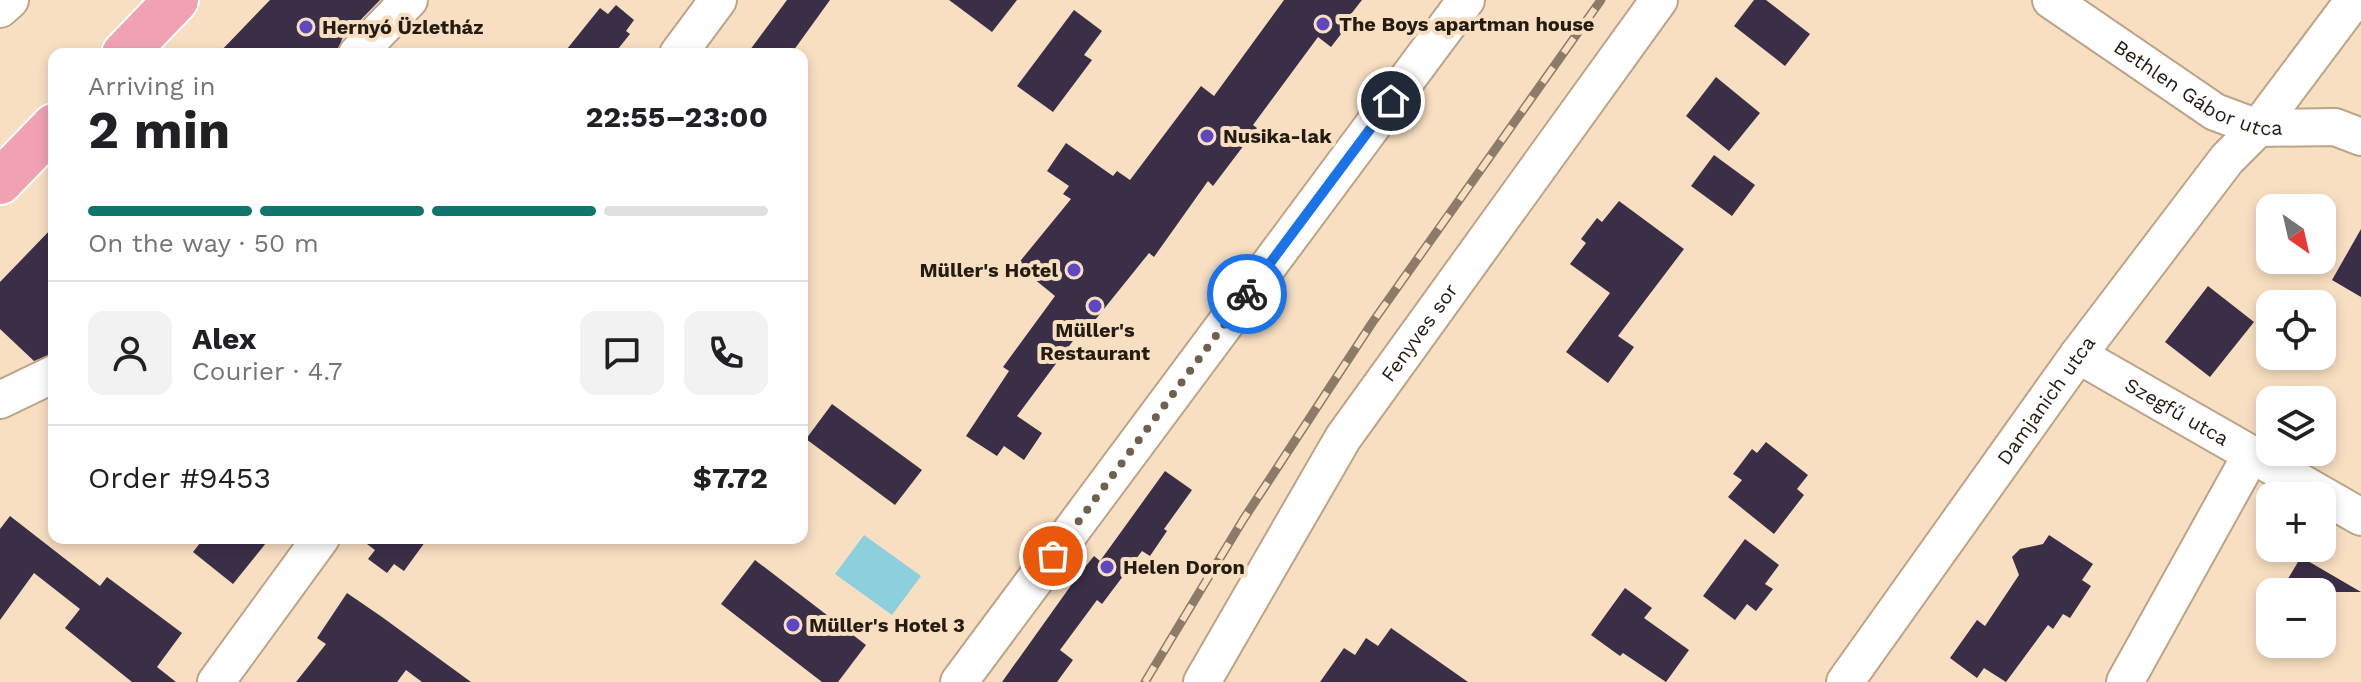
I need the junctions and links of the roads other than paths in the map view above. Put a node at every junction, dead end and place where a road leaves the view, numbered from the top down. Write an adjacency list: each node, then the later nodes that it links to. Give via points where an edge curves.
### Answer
1 (10, 0): 9 (street)
2 (176, 0): 10 (main road)
3 (409, 0): 11 (street)
4 (718, 0): 12 (street)
5 (1466, 0): 24 (street)
6 (1659, 0): 25 (street, Fenyves sor, via 1343,438)
7 (2051, 0): 13 (street, Bethlen Gábor utca, via 2215,112)
8 (2354, 0): 13 (street, Damjanich utca)
9 (0, 9)
10 (130, 48)
11 (363, 48)
12 (682, 48)
13 (2258, 128): 15 (street, Bethlen Gábor utca, via 2335,127); 17 (street, Damjanich utca, via 2227,159)
14 (48, 132): 16 (main road)
15 (2361, 137)
16 (3, 176)
17 (2078, 355): 20 (street, Szegfű utca); 26 (street, Damjanich utca)
18 (48, 377): 19 (street)
19 (0, 400)
20 (2251, 455): 21 (street, Szegfű utca); 27 (street)
21 (2361, 517)
22 (317, 544): 23 (street)
23 (216, 682)
24 (959, 682)
25 (1202, 682)
26 (1845, 682)
27 (2125, 682)

